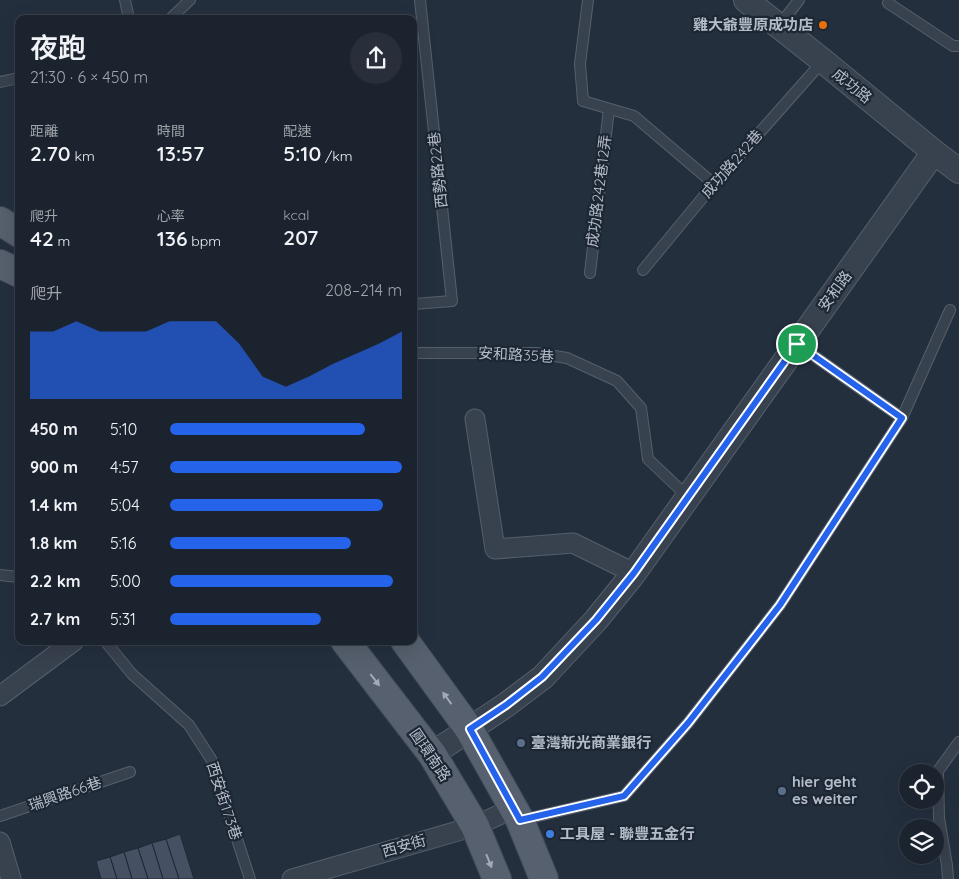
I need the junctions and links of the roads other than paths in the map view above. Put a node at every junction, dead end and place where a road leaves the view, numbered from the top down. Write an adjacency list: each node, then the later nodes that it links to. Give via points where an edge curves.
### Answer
1 (124, 0): 8 (lane)
2 (190, 0): 9 (lane)
3 (420, 0): 23 (lane, 西勢路22巷, via 452,301)
4 (588, 0): 15 (lane, via 580,64 583,101)
5 (746, 0): 10 (street, 成功路)
6 (799, 0): 10 (lane)
7 (888, 3): 11 (lane, via 953,46)
8 (128, 15)
9 (174, 15)
10 (779, 26): 12 (street, 成功路)
11 (959, 46)
12 (823, 61): 16 (street, 成功路); 18 (lane, 成功路242巷)
13 (15, 79): 14 (lane)
14 (0, 82)
15 (609, 109): 18 (lane, via 634,116); 22 (lane, 成功路242巷12弄)
16 (934, 152): 17 (street, 成功路); 25 (street, 安和路)
17 (959, 171)
18 (714, 184): 20 (lane, 成功路242巷)
19 (0, 264): 21 (main road)
20 (643, 270)
21 (15, 271)
22 (590, 274)
23 (417, 304)
24 (950, 310): 27 (lane)
25 (797, 344): 27 (lane); 29 (street, 安和路)
26 (418, 352): 29 (lane, 安和路35巷, via 536,353 567,358 617,381 641,408 648,459)
27 (902, 418): 42 (lane, via 780,605 688,723 624,796)
28 (475, 420): 30 (street, via 495,549 573,543)
29 (688, 497): 30 (street, 安和路)
30 (634, 573): 38 (street, 安和路, via 596,620 542,677)
31 (0, 575): 32 (lane)
32 (15, 578)
33 (69, 645): 37 (street)
34 (109, 645): 47 (lane, 西安街173巷, via 132,674 189,725 205,748)
35 (348, 645): 40 (main road, 圓環南路, one-way to 40)
36 (408, 645): 38 (main road, one-way to 36)
37 (0, 696)
38 (470, 729): 40 (street, 安和路); 42 (main road)
39 (959, 742): 51 (lane, via 938,771 939,818)
40 (432, 754): 44 (main road, 圓環南路)
41 (130, 772): 43 (lane, 瑞興路66巷)
42 (517, 814): 44 (street, 西安街); 50 (main road)
43 (0, 816)
44 (475, 826): 48 (street, 西安街); 49 (main road, 圓環南路, one-way to 49)
45 (0, 842): 46 (street)
46 (11, 879)
47 (250, 879)
48 (292, 879)
49 (497, 879)
50 (544, 879)
51 (948, 879)

